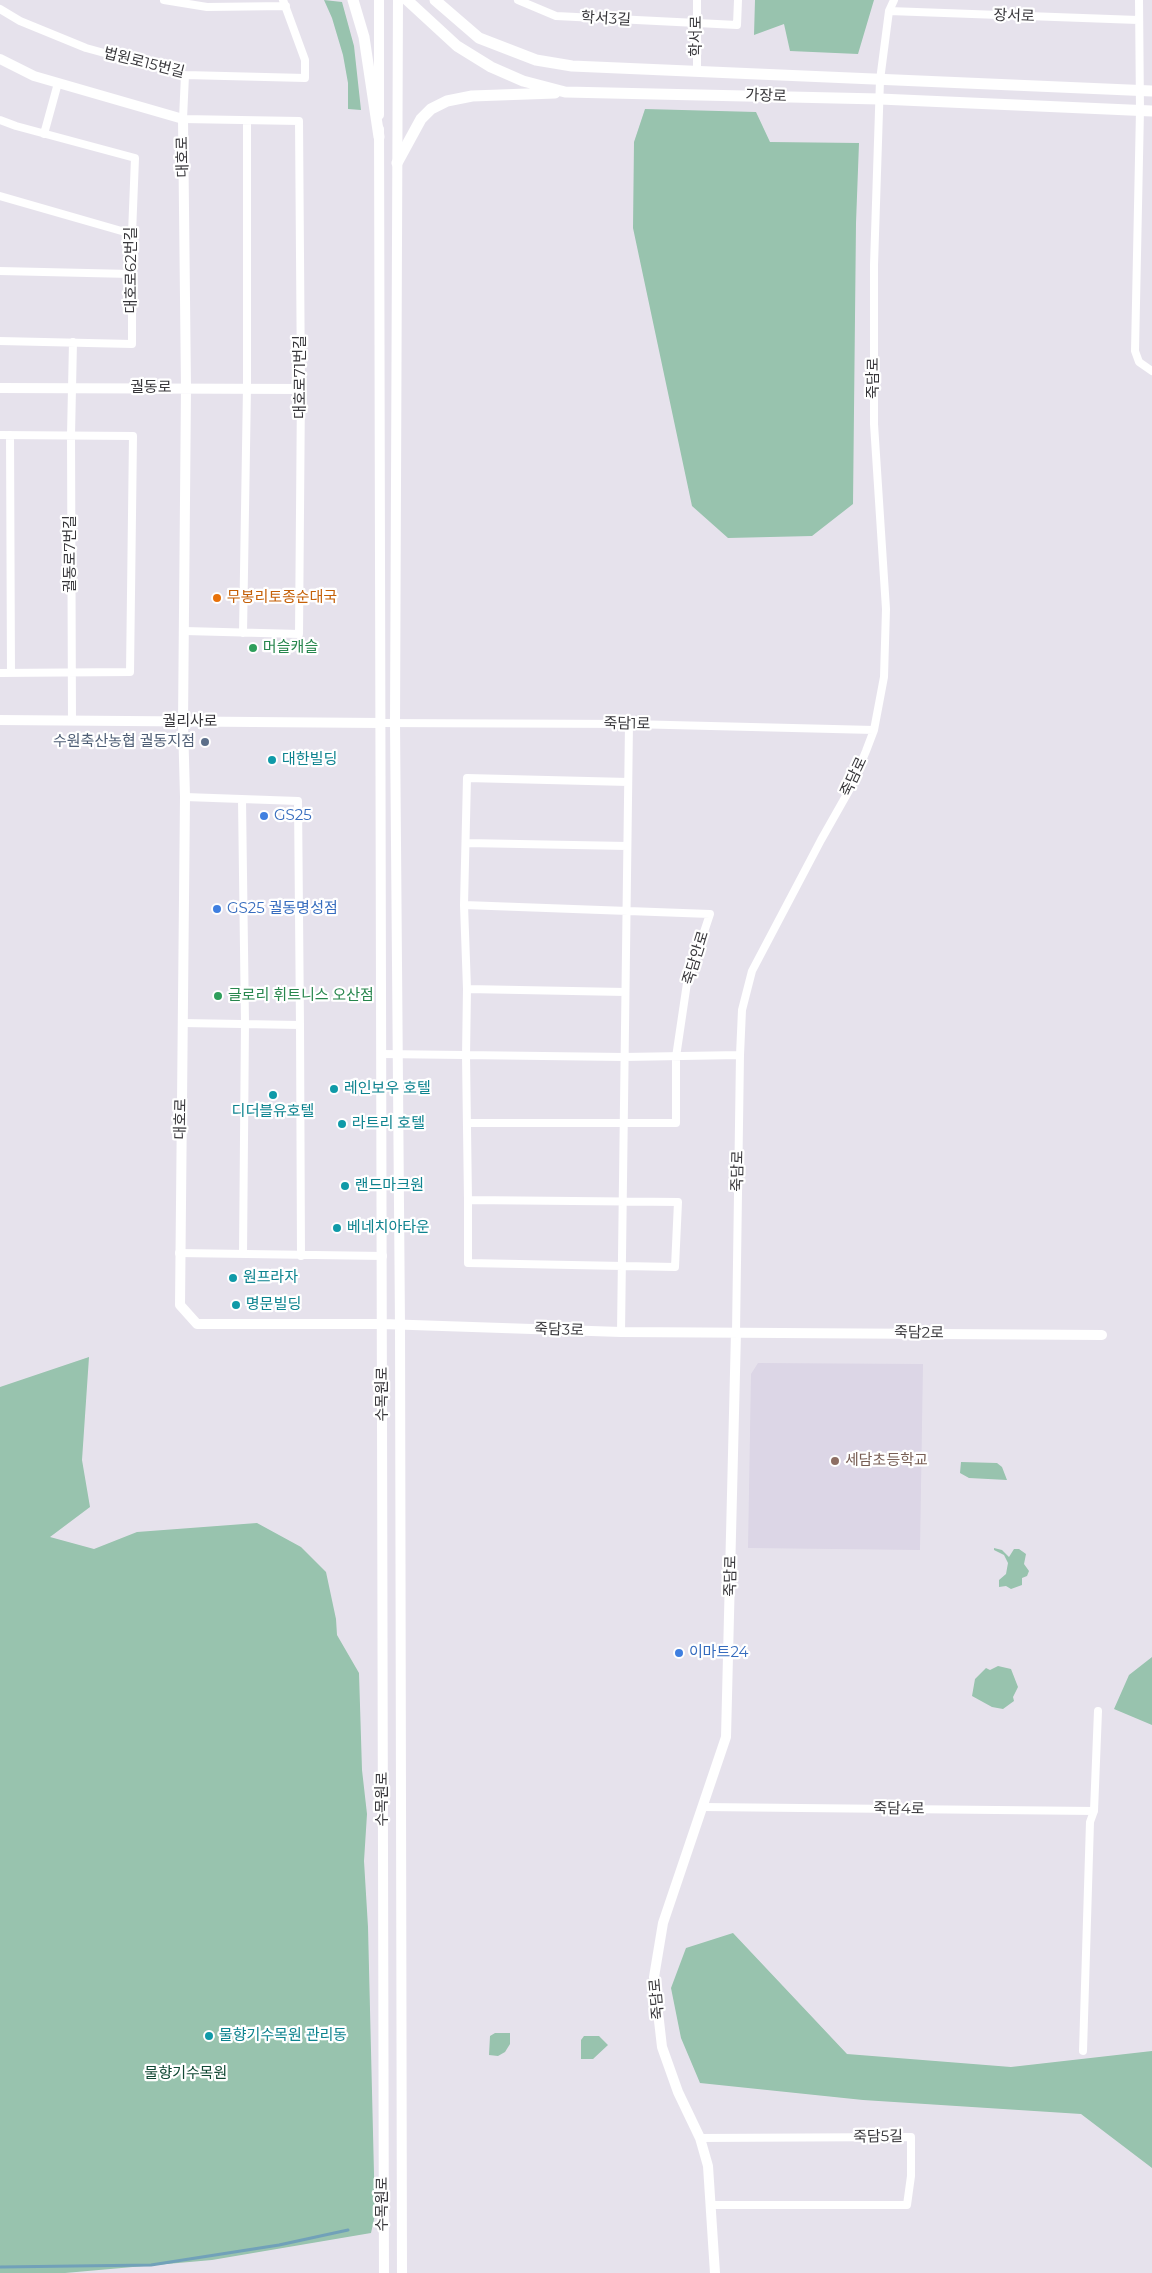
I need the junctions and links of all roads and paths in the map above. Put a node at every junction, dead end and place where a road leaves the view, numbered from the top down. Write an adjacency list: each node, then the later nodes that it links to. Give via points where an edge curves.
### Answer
1 (164, 0): 13 (street)
2 (353, 0): 33 (main road, via 364,37)
3 (398, 0): 34 (street, 수목원로)
4 (407, 0): 25 (main road, 가장로, via 457,46 491,67)
5 (435, 0): 19 (main road, 가장로, via 478,38 536,60 572,66)
6 (518, 0): 17 (street, 학서3길, via 556,16)
7 (697, 0): 17 (street, 학서로)
8 (738, 0): 17 (street, 학서3길, via 737,25)
9 (894, 0): 15 (street)
10 (1139, 0): 16 (street)
11 (379, 2): 33 (street, 수목원로)
12 (284, 3): 13 (street); 20 (street, 법원로15번길, via 305,60 305,78)
13 (207, 4)
14 (0, 9): 20 (street, 법원로15번길, via 20,21 86,48)
15 (889, 11): 16 (street, 장서로); 21 (street)
16 (1138, 20): 23 (street)
17 (698, 23): 19 (street, 학서로)
18 (0, 59): 22 (street, 대호로, via 34,76)
19 (697, 71): 21 (main road, 가장로)
20 (185, 75): 29 (street)
21 (880, 80): 23 (main road, 가장로); 26 (street, 죽담로)
22 (58, 83): 29 (street, 대호로); 32 (street)
23 (1139, 90): 24 (main road, 가장로); 27 (street)
24 (1152, 91)
25 (565, 92): 26 (main road, 가장로); 34 (main road, via 472,96 447,101 431,109 421,119)
26 (880, 100): 27 (main road, 가장로); 61 (street, 죽담로, via 874,265 874,424 886,609 884,676)
27 (1140, 110): 28 (main road, 가장로); 41 (street, via 1135,350 1139,362)
28 (1152, 111)
29 (183, 119): 31 (street, 대호로71번길); 45 (street, 대호로)
30 (0, 120): 32 (street, 대호로62번길)
31 (247, 121): 42 (street); 46 (street, 대호로71번길, via 300,121)
32 (44, 134): 36 (street, 대호로62번길, via 135,158)
33 (379, 137): 58 (street, 수목원로)
34 (398, 163): 59 (street, 수목원로)
35 (0, 196): 36 (street)
36 (132, 234): 38 (street, 대호로62번길)
37 (0, 272): 38 (street)
38 (131, 274): 40 (street, 대호로62번길, via 132,344)
39 (0, 341): 40 (street, 대호로62번길)
40 (73, 342): 44 (street, 궐동로7번길)
41 (1152, 371)
42 (247, 387): 45 (street, 궐동로); 46 (street, 궐동로); 51 (street)
43 (0, 388): 44 (street, 궐동로)
44 (71, 388): 45 (street, 궐동로); 49 (street, 궐동로7번길)
45 (186, 388): 50 (street, 대호로)
46 (302, 388): 51 (street, 대호로71번길, via 299,634)
47 (0, 435): 48 (street)
48 (10, 435): 49 (street); 54 (street)
49 (71, 435): 52 (street, 궐동로7번길); 52 (street, via 133,436 130,672)
50 (185, 631): 51 (street, 대호로71번길); 57 (street, 대호로)
51 (243, 633)
52 (71, 672): 54 (street); 56 (street, 궐동로7번길)
53 (0, 673): 54 (street)
54 (11, 673)
55 (0, 720): 56 (street, 궐리사로)
56 (72, 721): 57 (street, 궐리사로)
57 (183, 722): 58 (street, 궐리사로); 63 (street, 대호로)
58 (380, 723): 59 (street, 죽담1로); 74 (street, 수목원로)
59 (395, 723): 60 (street, 죽담1로); 75 (street, 수목원로)
60 (629, 724): 61 (street, 죽담1로); 62 (street)
61 (874, 730): 76 (street, 죽담로, via 851,787 752,971 742,1010)
62 (628, 782): 65 (street, via 466,778); 66 (street)
63 (185, 797): 64 (street); 71 (street, 대호로)
64 (242, 800): 72 (street); 73 (street, via 298,801)
65 (466, 843): 66 (street); 67 (street)
66 (627, 846): 68 (street)
67 (464, 905): 68 (street, 죽담안로); 69 (street)
68 (626, 910): 70 (street); 78 (street, 죽담안로, via 710,914 687,983)
69 (467, 989): 70 (street); 77 (street)
70 (625, 992): 79 (street)
71 (183, 1023): 72 (street); 84 (street, 대호로)
72 (245, 1023): 73 (street); 85 (street)
73 (300, 1024): 86 (street)
74 (382, 1054): 75 (street); 87 (street, 수목원로)
75 (398, 1054): 77 (street); 90 (street, 수목원로)
76 (740, 1055): 78 (street); 92 (street, 죽담로)
77 (466, 1056): 79 (street); 80 (street)
78 (676, 1056): 79 (street); 81 (street, 죽담안로, via 676,1122)
79 (624, 1057): 81 (street)
80 (467, 1123): 81 (street, 죽담안로); 82 (street)
81 (623, 1124): 83 (street)
82 (468, 1200): 83 (street); 88 (street, via 468,1263)
83 (622, 1201): 88 (street); 88 (street, via 678,1202 675,1267)
84 (179, 1253): 85 (street); 89 (street, 대호로, via 180,1305 198,1324)
85 (243, 1254): 86 (street)
86 (301, 1256): 87 (street)
87 (382, 1256): 89 (street, 수목원로)
88 (622, 1265): 91 (street)
89 (383, 1324): 90 (street, 죽담3로); 100 (street, 수목원로)
90 (400, 1325): 91 (street, 죽담3로); 101 (street, 수목원로)
91 (621, 1332): 92 (street, 죽담3로)
92 (736, 1332): 93 (street, 죽담2로); 95 (street, 죽담로, via 726,1737)
93 (1102, 1335)
94 (1098, 1711): 96 (street)
95 (703, 1807): 96 (street, 죽담4로); 98 (street, 죽담로, via 663,1923 654,1977 662,2047 678,2092)
96 (1094, 1810): 97 (street, via 1090,1822)
97 (1083, 2051)
98 (700, 2138): 99 (street, 죽담로, via 708,2166); 99 (street, 죽담5길, via 911,2137 907,2205)
99 (711, 2205): 102 (street, 죽담로)
100 (384, 2273)
101 (402, 2273)
102 (715, 2273)

